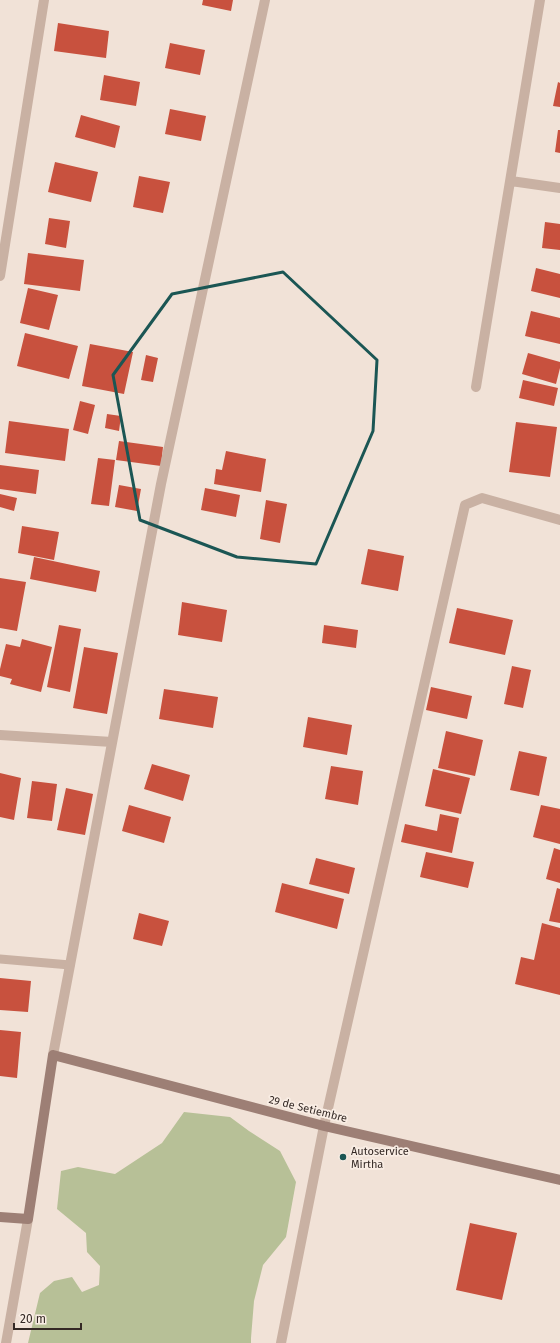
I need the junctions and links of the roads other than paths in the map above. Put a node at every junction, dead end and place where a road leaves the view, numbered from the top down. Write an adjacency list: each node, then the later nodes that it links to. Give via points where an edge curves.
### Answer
1 (44, 0): 6 (street)
2 (265, 0): 10 (street, via 163,476)
3 (540, 0): 4 (street)
4 (511, 181): 5 (street); 7 (street)
5 (560, 188)
6 (0, 276)
7 (476, 387)
8 (560, 520): 14 (street, via 482,498 465,505)
9 (0, 734): 10 (street)
10 (112, 742): 12 (street)
11 (0, 959): 12 (lane)
12 (70, 965): 13 (street)
13 (53, 1055): 14 (street, 29 de Setiembre); 17 (street)
14 (324, 1126): 15 (street, 29 de Setiembre); 19 (street)
15 (560, 1180)
16 (0, 1216): 17 (street)
17 (28, 1219): 18 (street)
18 (6, 1343)
19 (281, 1343)

